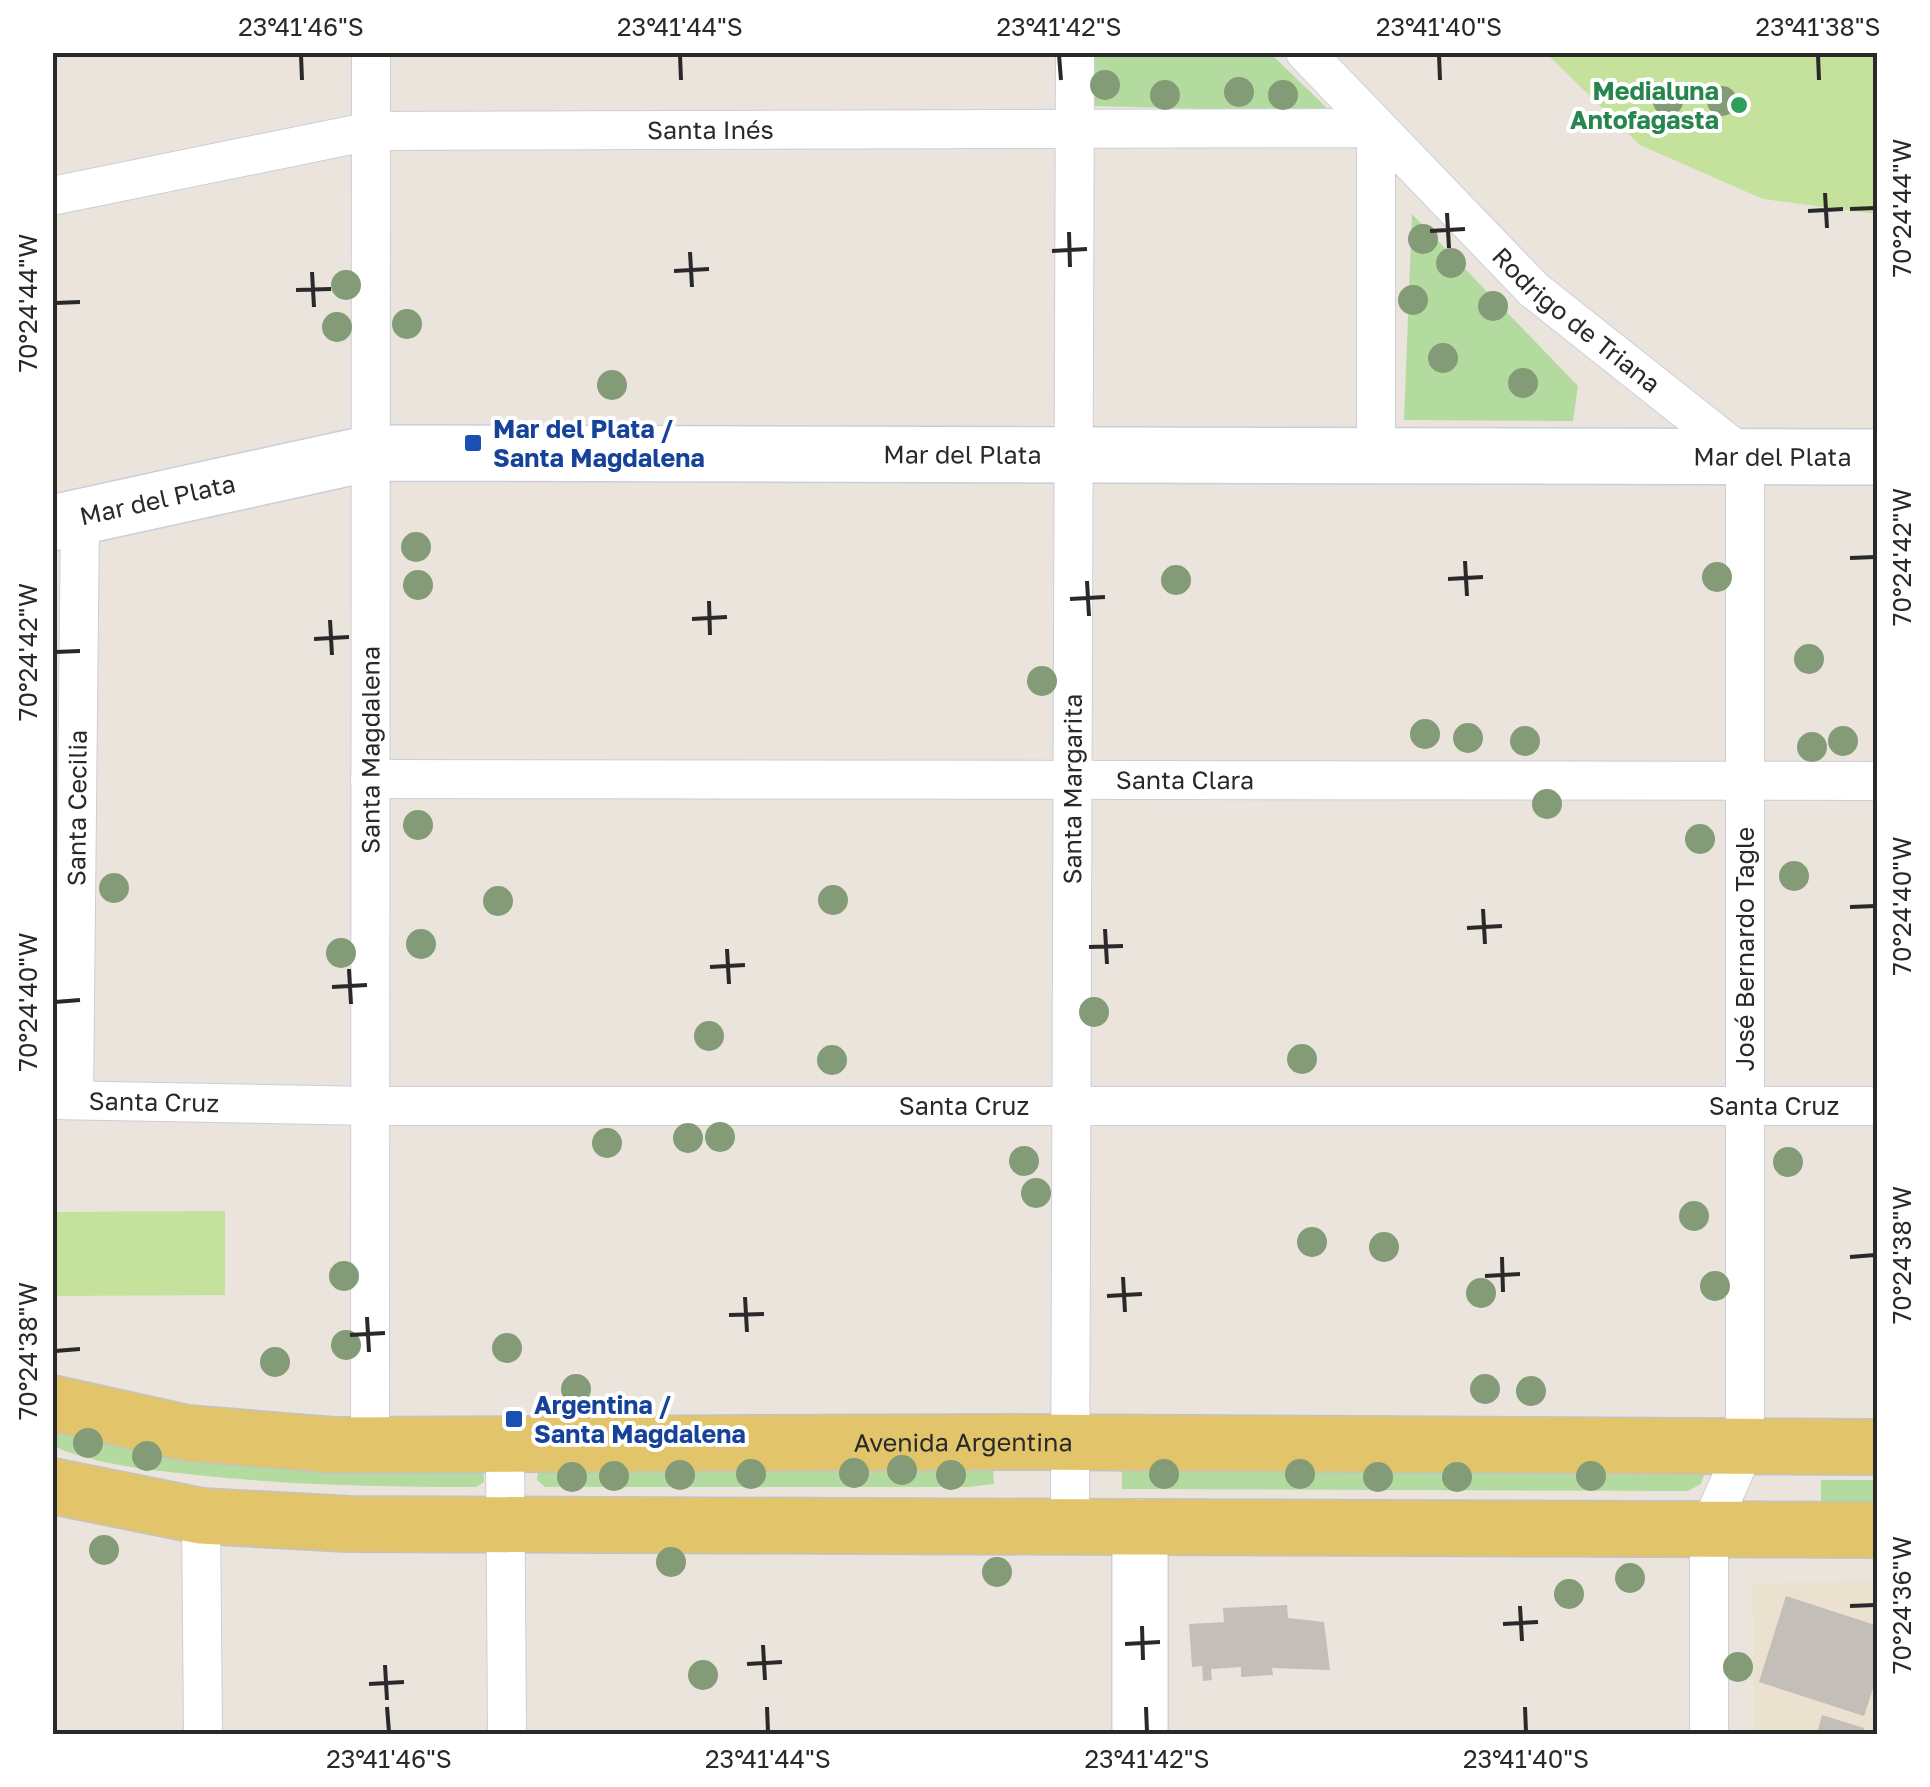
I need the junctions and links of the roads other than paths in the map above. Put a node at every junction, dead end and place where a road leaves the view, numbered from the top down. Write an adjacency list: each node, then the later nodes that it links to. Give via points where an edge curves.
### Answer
1 (371, 52): 6 (street, Santa Magdalena)
2 (1075, 52): 5 (street, Santa Margarita)
3 (1305, 52): 4 (street, Rodrigo de Triana)
4 (1376, 128): 5 (street, Santa Inés); 10 (street); 11 (street, Rodrigo de Triana, via 1534,290)
5 (1075, 129): 6 (street, Santa Inés); 9 (street, Santa Margarita)
6 (371, 131): 7 (street, Santa Inés); 8 (street, Santa Magdalena)
7 (52, 196)
8 (371, 453): 9 (street, Mar del Plata); 13 (street, Mar del Plata); 14 (street, Santa Magdalena)
9 (1074, 455): 10 (street, Mar del Plata); 15 (street, Santa Margarita)
10 (1376, 455): 11 (street, Mar del Plata)
11 (1745, 457): 12 (street, Mar del Plata); 16 (street, José Bernardo Tagle)
12 (1878, 457)
13 (66, 520): 18 (street, Santa Cecilia)
14 (370, 779): 15 (street, Santa Clara); 21 (street, Santa Magdalena)
15 (1072, 781): 16 (street, Santa Clara); 20 (street, Santa Margarita)
16 (1745, 782): 17 (street, Santa Clara); 19 (street, José Bernardo Tagle)
17 (1878, 782)
18 (63, 1100): 21 (street, Santa Cruz)
19 (1745, 1103): 20 (street, Santa Cruz); 22 (street, Santa Cruz); 27 (street, José Bernardo Tagle)
20 (1071, 1104): 21 (street, Santa Cruz); 25 (street, Santa Margarita)
21 (370, 1106): 26 (street, Santa Magdalena)
22 (1878, 1106)
23 (52, 1403): 26 (main road, Avenida Argentina, via 217,1438)
24 (506, 1443): 25 (main road, Avenida Argentina); 26 (main road, Avenida Argentina); 31 (street)
25 (1070, 1443): 27 (main road, Avenida Argentina); 32 (street, Santa Margarita)
26 (370, 1445)
27 (1745, 1447): 28 (main road, Avenida Argentina); 34 (street, José Bernardo Tagle)
28 (1878, 1447)
29 (52, 1486): 30 (main road)
30 (201, 1516): 31 (main road, via 348,1524); 36 (street)
31 (506, 1522): 32 (main road); 37 (street)
32 (1070, 1527): 33 (main road)
33 (1140, 1528): 34 (main road); 38 (street)
34 (1708, 1529): 35 (main road); 39 (street, José Bernardo Tagle)
35 (1878, 1530)
36 (204, 1734)
37 (508, 1734)
38 (1140, 1734)
39 (1709, 1734)

